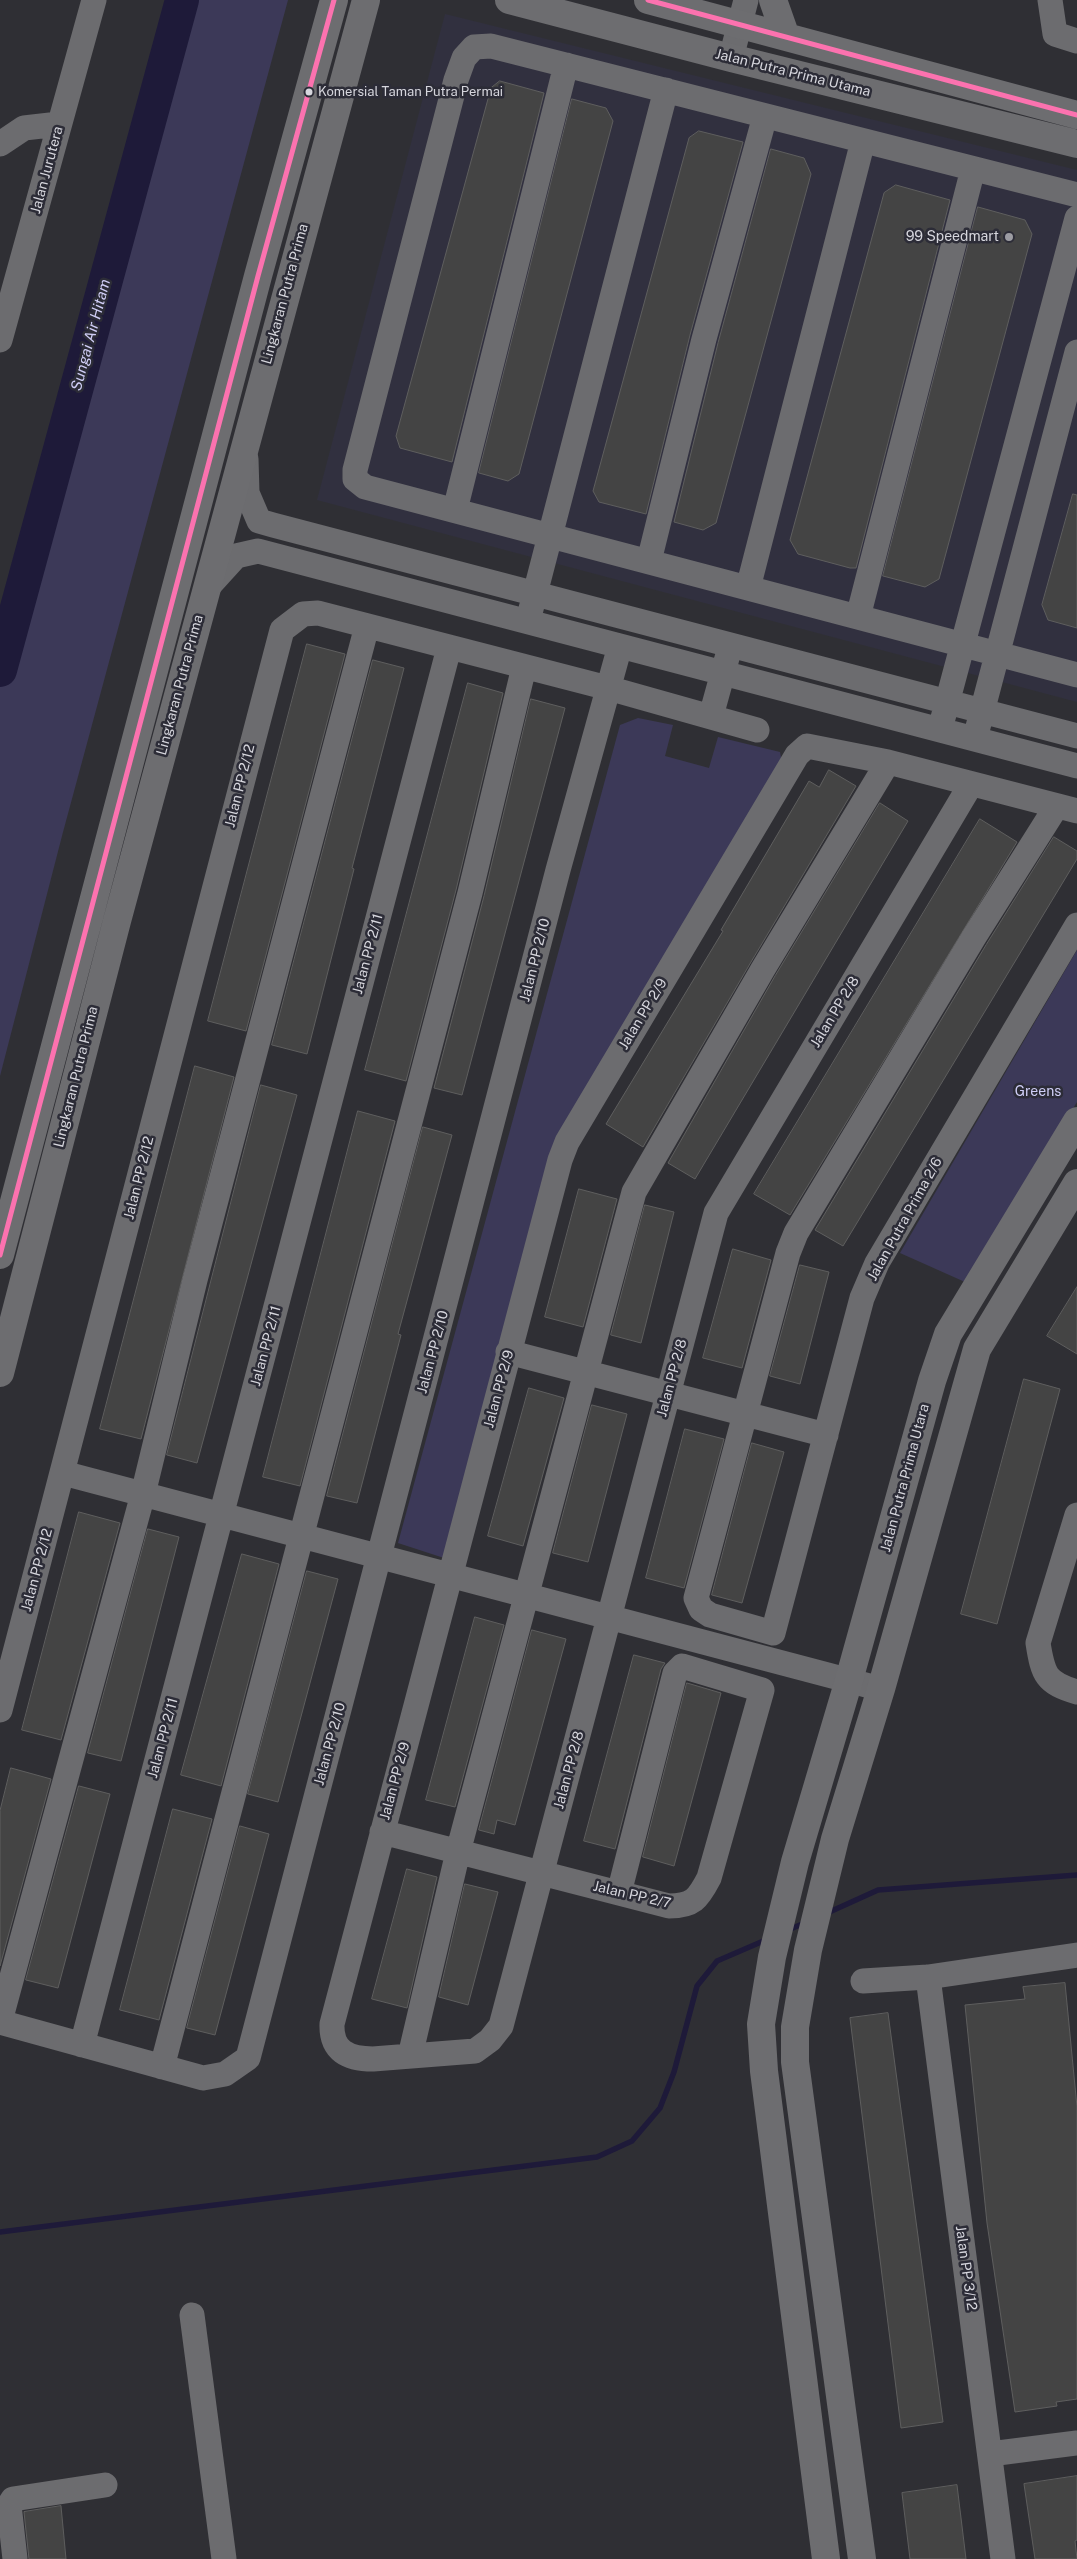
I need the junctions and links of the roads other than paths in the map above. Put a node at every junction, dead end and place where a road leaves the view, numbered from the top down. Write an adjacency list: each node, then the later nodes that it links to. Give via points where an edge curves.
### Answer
1 (94, 0): 17 (street, Jalan Jurutera)
2 (334, 0): 59 (main road, Lingkaran Putra Prima)
3 (366, 0): 26 (main road, Lingkaran Putra Prima)
4 (509, 0): 12 (main road, Jalan Putra Prima Utama)
5 (648, 0): 8 (main road)
6 (773, 0): 10 (main road)
7 (1050, 0): 11 (street, via 1055,34)
8 (698, 6): 9 (main road)
9 (743, 13): 10 (main road); 12 (street)
10 (786, 38): 15 (main road)
11 (1077, 41)
12 (731, 58): 20 (main road, Jalan Putra Prima Utama)
13 (566, 65): 14 (street); 27 (street); 27 (street, via 491,46 474,47 464,58 357,454 355,480 365,487)
14 (666, 90): 16 (street); 28 (street)
15 (1077, 115)
16 (765, 116): 18 (street); 29 (street)
17 (60, 124): 19 (street, via 24,128); 24 (street, Jalan Jurutera)
18 (863, 141): 21 (street); 30 (street)
19 (0, 144)
20 (1077, 144)
21 (973, 169): 22 (street); 33 (street)
22 (1077, 195)
23 (1077, 218): 36 (street)
24 (0, 340)
25 (1077, 352): 40 (street)
26 (245, 442): 31 (main road, Lingkaran Putra Prima); 32 (street, via 247,493 259,520)
27 (455, 510): 28 (street)
28 (551, 535): 29 (street); 32 (street)
29 (649, 561): 30 (street)
30 (748, 588): 33 (street)
31 (206, 589): 34 (street, via 236,556 258,551); 62 (main road, Lingkaran Putra Prima, via 116,921)
32 (535, 594): 34 (street); 38 (street)
33 (858, 617): 36 (street)
34 (528, 622): 37 (street)
35 (367, 626): 39 (street, Jalan PP 2/12); 66 (street, Jalan PP 2/12, via 318,613 303,614 282,630 276,645); 67 (street, via 195,1280)
36 (962, 645): 40 (street); 45 (street)
37 (620, 646): 42 (street); 44 (street, Jalan PP 2/10)
38 (730, 646): 42 (street); 45 (street)
39 (449, 648): 41 (street, Jalan PP 2/12); 68 (street, Jalan PP 2/11)
40 (998, 654): 43 (street); 46 (street)
41 (524, 667): 44 (street, Jalan PP 2/12); 70 (street, via 470,893)
42 (722, 674): 47 (street); 49 (street)
43 (1077, 675)
44 (608, 688): 47 (street, Jalan PP 2/12); 71 (street, Jalan PP 2/10)
45 (947, 702): 46 (street); 49 (street)
46 (982, 711): 50 (street); 51 (street)
47 (711, 716): 48 (street, Jalan PP 2/12)
48 (757, 730)
49 (940, 730): 51 (street)
50 (1077, 736)
51 (974, 739): 53 (street)
52 (888, 762): 54 (street); 60 (street, Jalan PP 2/9, via 807,746 797,755 567,1142); 61 (street, via 642,1175 634,1192)
53 (1077, 766)
54 (971, 784): 55 (street); 63 (street, Jalan PP 2/8, via 716,1213)
55 (1067, 809): 64 (street, via 974,937 796,1233)
56 (1077, 925): 65 (street, Jalan Putra Prima 2/6, via 877,1263 862,1298)
57 (1077, 1121): 75 (main road, Jalan Putra Prima Utara, via 948,1334 932,1380)
58 (1077, 1183): 76 (main road, via 977,1349)
59 (0, 1255)
60 (508, 1352): 61 (street); 72 (street, Jalan PP 2/9)
61 (585, 1372): 63 (street); 73 (street)
62 (0, 1373)
63 (668, 1394): 64 (street); 74 (street, Jalan PP 2/8)
64 (746, 1414): 65 (street); 65 (street, Jalan Putra Prima 2/6, via 696,1598 701,1609 710,1614 773,1633)
65 (826, 1435)
66 (63, 1473): 67 (street); 78 (street, Jalan PP 2/12)
67 (143, 1494): 68 (street); 86 (street)
68 (222, 1514): 70 (street); 88 (street, Jalan PP 2/11)
69 (1077, 1515): 77 (street, via 1038,1643 1041,1665 1055,1686)
70 (300, 1535): 71 (street); 90 (street)
71 (380, 1556): 72 (street); 90 (street, Jalan PP 2/10, via 248,2058 234,2069 214,2077 203,2078)
72 (449, 1574): 73 (street); 79 (street, Jalan PP 2/9)
73 (526, 1594): 74 (street); 80 (street)
74 (610, 1617): 75 (street); 81 (street, Jalan PP 2/8)
75 (849, 1680): 76 (street); 97 (main road, Jalan Putra Prima Utara, via 795,1862 772,1957 761,2024 764,2071)
76 (881, 1689): 98 (main road, via 835,1839 808,1950 795,2027 795,2062)
77 (1077, 1692)
78 (0, 1710)
79 (382, 1832): 80 (street, Jalan PP 2/7); 89 (street, Jalan PP 2/9, via 332,2024 332,2036 337,2047 358,2059)
80 (458, 1852): 81 (street, Jalan PP 2/7); 89 (street)
81 (542, 1873): 82 (street, Jalan PP 2/7); 87 (street, Jalan PP 2/8)
82 (619, 1893): 82 (street, Jalan PP 2/7, via 669,1906 686,1906 701,1893 709,1878 762,1690 682,1666 675,1673)
83 (1077, 1955): 84 (street)
84 (928, 1977): 85 (street); 93 (street, Jalan PP 3/12)
85 (863, 1981)
86 (0, 2022): 88 (street)
87 (501, 2026): 89 (street, Jalan PP 2/9, via 475,2051)
88 (82, 2045): 90 (street)
89 (410, 2056)
90 (162, 2067)
91 (192, 2315): 96 (street)
92 (1077, 2443): 93 (street)
93 (990, 2454): 99 (street, Jalan PP 3/12)
94 (105, 2485): 95 (street, via 13,2499 8,2505)
95 (15, 2559)
96 (224, 2559)
97 (826, 2559)
98 (862, 2559)
99 (1003, 2559)

